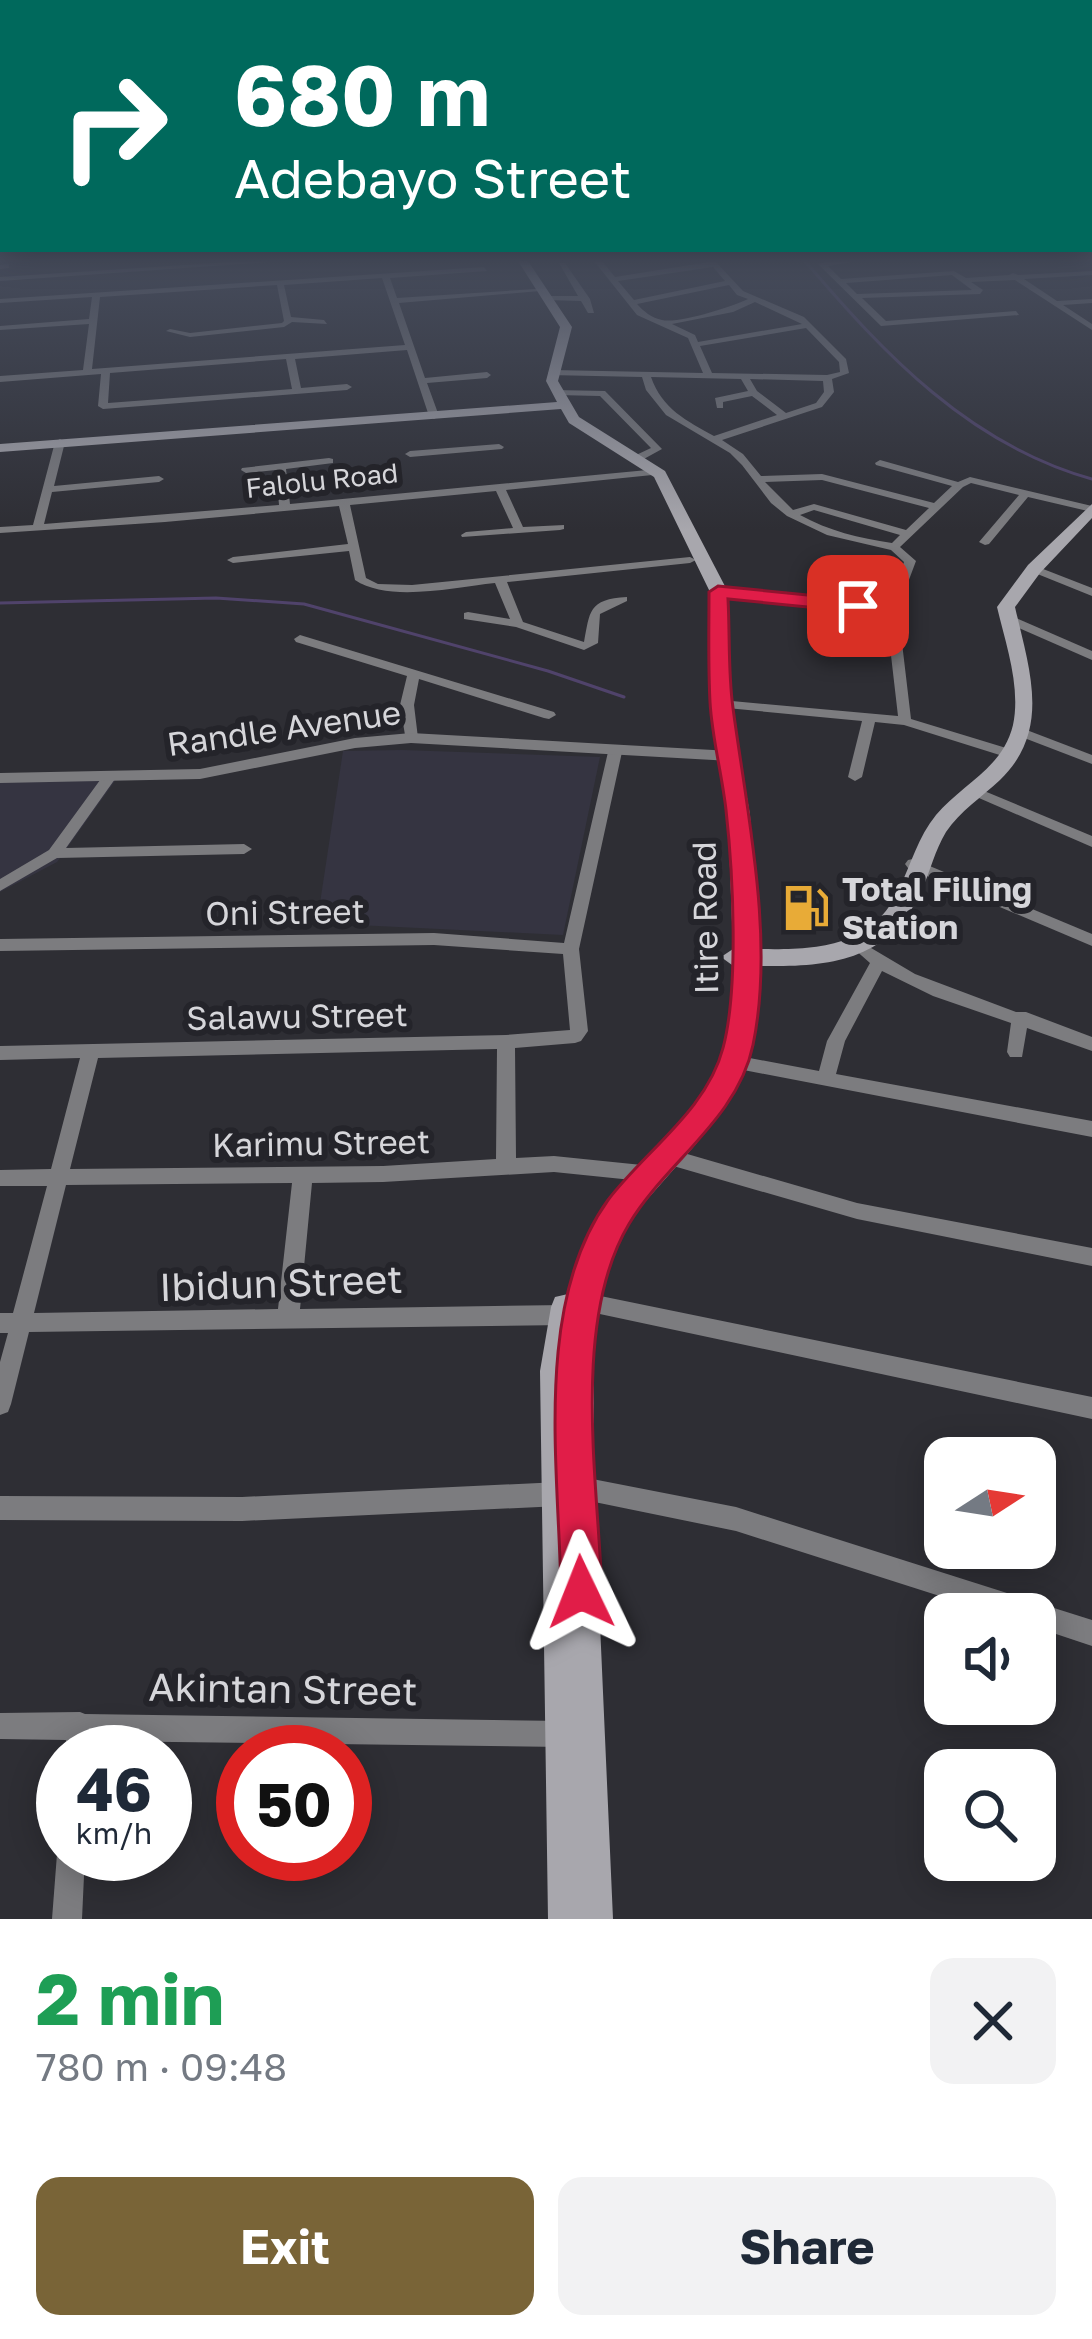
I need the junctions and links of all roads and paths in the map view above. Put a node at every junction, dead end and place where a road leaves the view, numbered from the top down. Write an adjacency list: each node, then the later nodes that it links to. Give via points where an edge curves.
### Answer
1 (88, 351): 10 (street)
2 (367, 351): 8 (street)
3 (411, 351): 18 (street)
4 (552, 351): 22 (main road, via 543,377)
5 (560, 351): 11 (main road)
6 (701, 351): 14 (street)
7 (833, 351): 16 (street, via 845,373)
8 (290, 357): 9 (street); 20 (street)
9 (106, 371): 10 (street); 20 (street, via 103,406)
10 (87, 372): 17 (street)
11 (552, 374): 13 (street); 22 (main road)
12 (488, 375): 18 (street)
13 (646, 375): 14 (street); 26 (street, via 657,403)
14 (707, 375): 15 (street)
15 (743, 376): 16 (street); 21 (street)
16 (827, 377): 25 (street, via 826,399)
17 (0, 379)
18 (422, 381): 24 (street)
19 (347, 387): 20 (street)
20 (297, 391)
21 (754, 393): 23 (street, via 718,400); 25 (street)
22 (560, 402): 24 (main road); 35 (main road, via 576,428); 35 (street, via 602,393 657,448)
23 (721, 406)
24 (433, 414): 27 (main road)
25 (784, 416): 26 (street)
26 (714, 439): 38 (street)
27 (60, 444): 28 (main road); 40 (street)
28 (0, 447)
29 (499, 447): 30 (street)
30 (456, 452): 31 (street); 42 (street)
31 (410, 454)
32 (329, 461): 34 (street)
33 (880, 463): 39 (street)
34 (281, 467): 36 (street); 47 (street)
35 (648, 468): 41 (street, Falolu Road); 61 (main road, Itire Road); 64 (main road, Itire Road)
36 (246, 470)
37 (159, 479): 40 (street)
38 (760, 479): 46 (street, via 822,477); 48 (street)
39 (958, 484): 43 (street); 46 (street)
40 (50, 488): 51 (street)
41 (500, 488): 42 (street, Falolu Road); 52 (street)
42 (472, 489): 44 (street, Falolu Road)
43 (1027, 492): 45 (street); 56 (street)
44 (344, 503): 47 (street, Falolu Road); 57 (street)
45 (1090, 505): 62 (main road); 80 (main road, via 1000,606 1017,713)
46 (935, 506): 53 (street)
47 (285, 508): 51 (street, Falolu Road)
48 (791, 514): 53 (street, via 814,507); 55 (street)
49 (560, 527): 52 (street)
50 (0, 530): 51 (street, Falolu Road)
51 (37, 530)
52 (519, 530): 54 (street)
53 (908, 534): 59 (street)
54 (466, 535)
55 (842, 538): 58 (street); 59 (street)
56 (985, 542)
57 (351, 547): 60 (street); 63 (street, via 361,580 371,586)
58 (831, 549)
59 (900, 551): 67 (street, via 909,567)
60 (233, 560)
61 (690, 560): 63 (street); 82 (main road, Itire Road, via 706,599 706,681)
62 (1034, 569): 65 (street); 69 (main road, via 1006,607)
63 (500, 580): 70 (street)
64 (718, 592): 67 (street); 74 (main road, Itire Road)
65 (1092, 592)
66 (623, 598): 70 (street, via 592,614 589,646)
67 (892, 609): 77 (street)
68 (468, 616): 70 (street)
69 (1009, 619): 72 (street); 78 (main road, via 1025,690)
70 (518, 624)
71 (300, 639): 73 (street)
72 (1092, 656)
73 (413, 676): 75 (street); 79 (street)
74 (721, 704): 76 (street); 82 (main road, Itire Road)
75 (549, 715)
76 (869, 718): 77 (street); 84 (street)
77 (905, 721): 80 (street)
78 (1024, 734): 80 (main road); 83 (street)
79 (411, 738): 81 (street, Randle Avenue); 86 (street, Randle Avenue, via 200,774)
80 (1005, 751): 87 (main road); 91 (main road, via 934,822)
81 (615, 752): 82 (street, Randle Avenue); 96 (street)
82 (726, 756): 97 (main road, Itire Road)
83 (1092, 760)
84 (855, 777)
85 (0, 778): 86 (street, Randle Avenue)
86 (108, 779): 90 (street)
87 (977, 792): 88 (street); 91 (main road, via 941,823)
88 (1092, 842)
89 (244, 849): 90 (street)
90 (54, 853): 92 (street)
91 (917, 866): 93 (street); 95 (main road, via 885,932); 97 (main road, via 874,926 852,939)
92 (0, 886)
93 (1092, 940)
94 (0, 945): 96 (street, Oni Street, via 434,939)
95 (861, 948): 97 (main road, via 808,957); 98 (street)
96 (571, 949): 100 (street, Salawu Street, via 578,1034)
97 (739, 950): 105 (main road, Itire Road); 108 (main road, Itire Road, via 725,1041)
98 (878, 963): 99 (street); 106 (street, via 836,1041)
99 (1020, 1017): 101 (street); 103 (street)
100 (506, 1042): 102 (street, Salawu Street); 109 (street)
101 (1092, 1043)
102 (91, 1051): 104 (street, Salawu Street); 111 (street)
103 (1016, 1052)
104 (0, 1053)
105 (734, 1062): 106 (street); 108 (main road, Itire Road)
106 (825, 1080): 107 (street)
107 (1092, 1129)
108 (656, 1165): 109 (street, Karimu Street); 113 (street, Karimu Street); 114 (main road, Itire Road, via 592,1228)
109 (506, 1167): 110 (street, Karimu Street)
110 (303, 1174): 111 (street, Karimu Street); 115 (street)
111 (61, 1177): 112 (street, Karimu Street); 116 (street)
112 (0, 1178)
113 (1092, 1257)
114 (573, 1308): 115 (street, Ibidun Street); 118 (street, Ibidun Street); 119 (main road, Itire Road, via 556,1371)
115 (288, 1319): 116 (street, Ibidun Street)
116 (11, 1323): 117 (street)
117 (0, 1404)
118 (1092, 1408)
119 (568, 1491): 120 (street, via 242,1510); 121 (main road, Itire Road); 122 (street, via 736,1520)
120 (0, 1508)
121 (573, 1593): 127 (main road); 132 (main road)
122 (968, 1593)
123 (1056, 1621): 124 (street)
124 (1092, 1633)
125 (0, 1726): 126 (street, Akintan Street)
126 (36, 1731)
127 (565, 1734): 128 (street, Akintan Street); 131 (main road)
128 (192, 1737)
129 (69, 1881): 130 (street)
130 (67, 1919)
131 (569, 1919)
132 (592, 1919)

